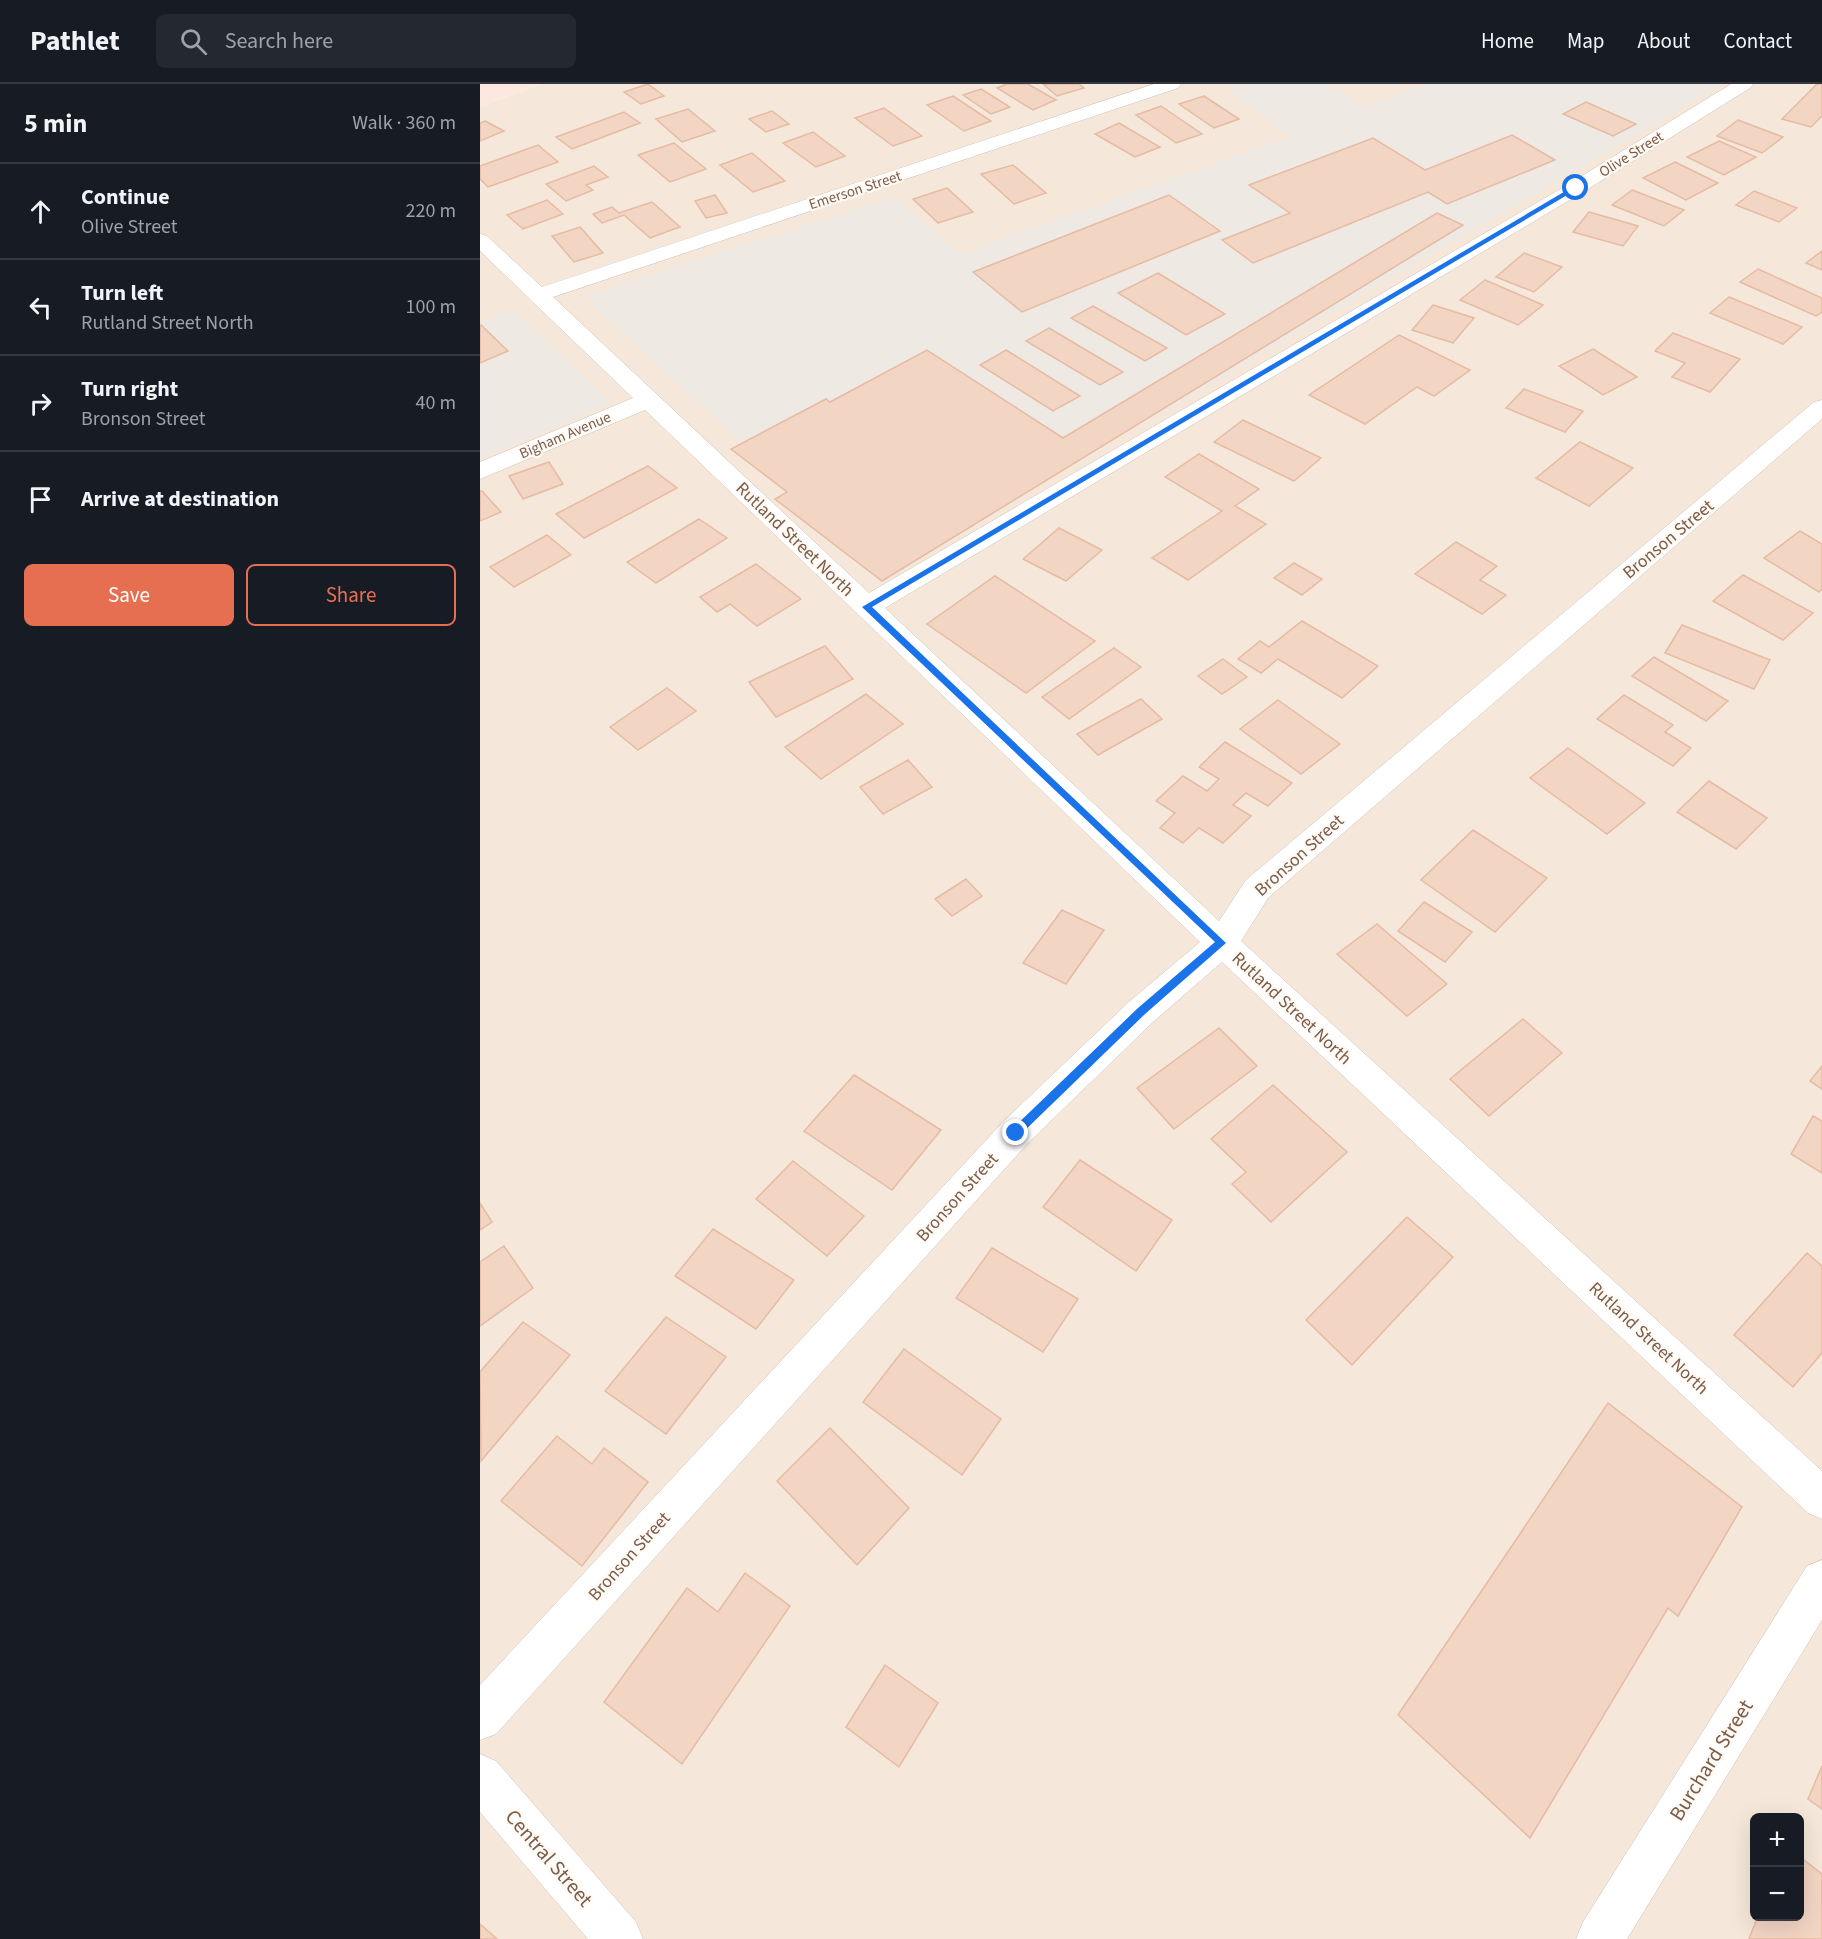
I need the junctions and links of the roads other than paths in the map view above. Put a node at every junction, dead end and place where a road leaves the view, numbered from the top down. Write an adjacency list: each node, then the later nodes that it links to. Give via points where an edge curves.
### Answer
1 (1172, 84): 4 (street, Emerson Street)
2 (1744, 84): 8 (street, Olive Street, via 1576,188)
3 (480, 240): 4 (street, Rutland Street North)
4 (539, 295): 5 (street, Rutland Street North)
5 (649, 400): 7 (street, Bigham Avenue); 8 (street, Rutland Street North)
6 (1822, 408): 9 (street, Bronson Street, via 1257,890)
7 (480, 471)
8 (866, 607): 9 (street, Rutland Street North)
9 (1222, 943): 10 (street, Rutland Street North); 12 (street, Bronson Street, via 1142,1011 1016,1133)
10 (1822, 1499)
11 (1822, 1581): 15 (street, Burchard Street)
12 (480, 1719)
13 (480, 1777): 14 (street, Central Street)
14 (619, 1939)
15 (1599, 1939)

